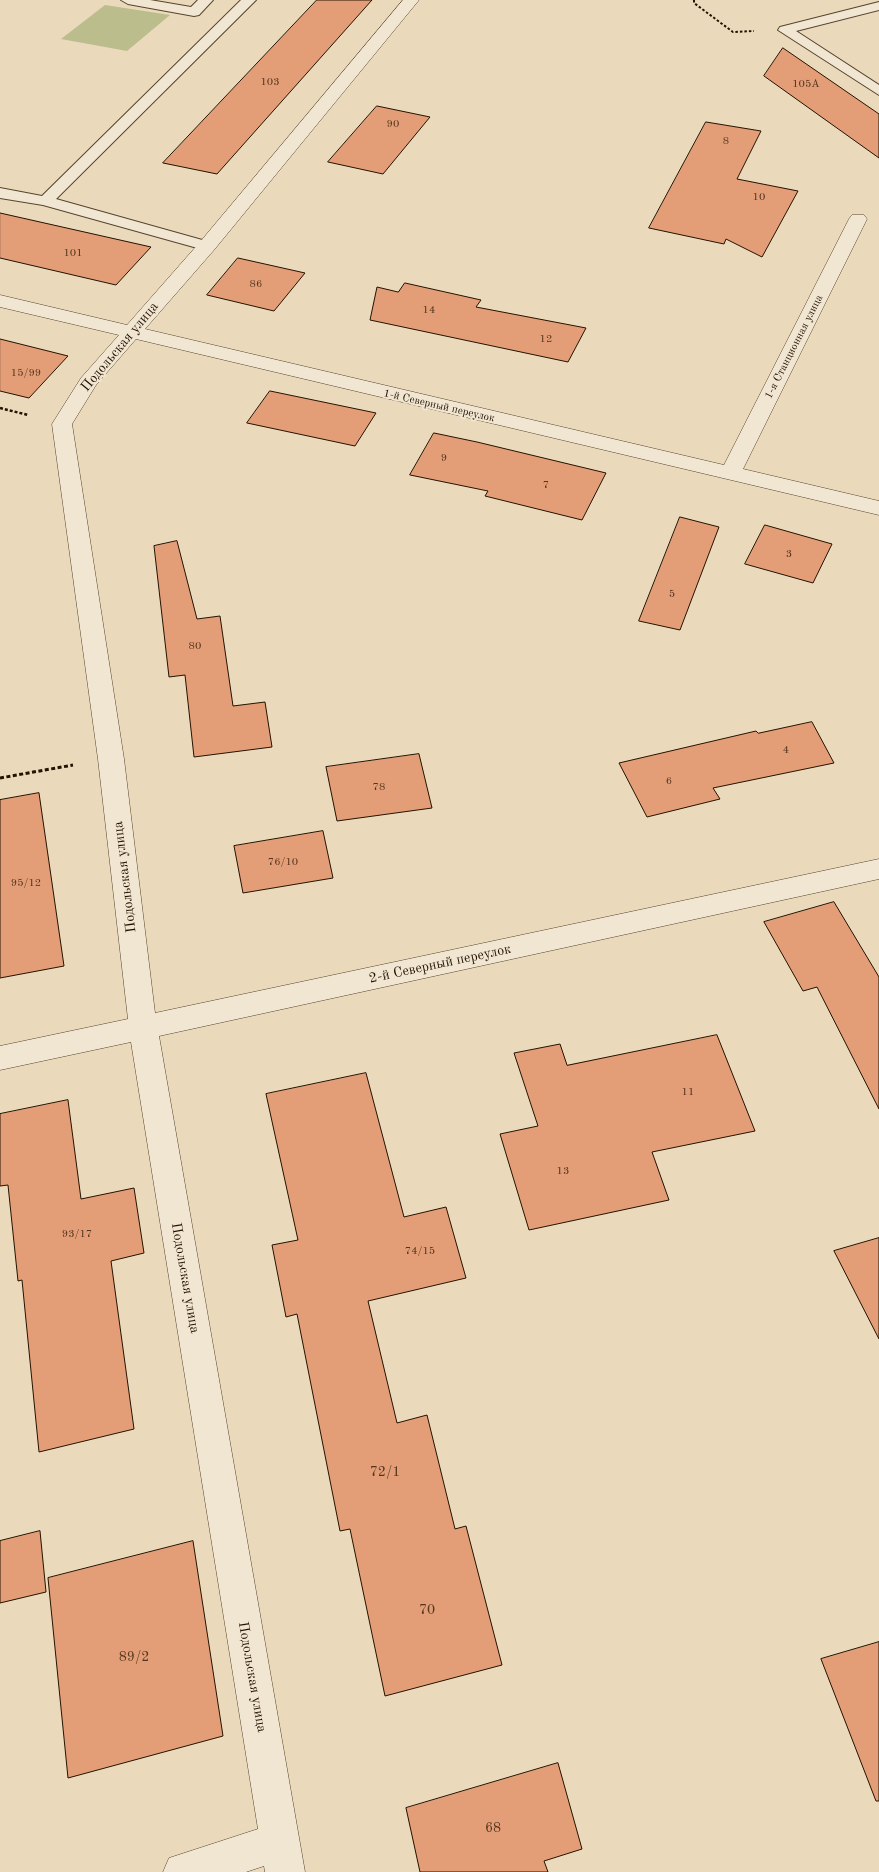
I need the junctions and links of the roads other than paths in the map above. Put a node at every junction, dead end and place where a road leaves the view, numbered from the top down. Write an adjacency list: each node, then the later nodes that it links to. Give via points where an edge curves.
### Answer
1 (128, 0): 2 (lane, via 194,12)
2 (206, 0)
3 (249, 0): 8 (lane)
4 (411, 0): 10 (street, Подольская улица)
5 (879, 6): 6 (lane, via 785,30)
6 (879, 91)
7 (0, 193): 8 (lane)
8 (44, 201): 10 (lane)
9 (858, 219): 13 (street, 1-я Станционная улица)
10 (207, 246): 12 (street, Подольская улица)
11 (0, 301): 12 (street, 1-й Северный переулок)
12 (130, 333): 13 (street, 1-й Северный переулок); 16 (street, Подольская улица, via 88,382 62,424 111,758)
13 (730, 474): 14 (street, 1-й Северный переулок)
14 (879, 508)
15 (879, 869): 16 (street, 2-й Северный переулок)
16 (143, 1028): 17 (street, 2-й Северный переулок); 18 (street, Подольская улица)
17 (0, 1058)
18 (283, 1857): 19 (street)
19 (183, 1872)

